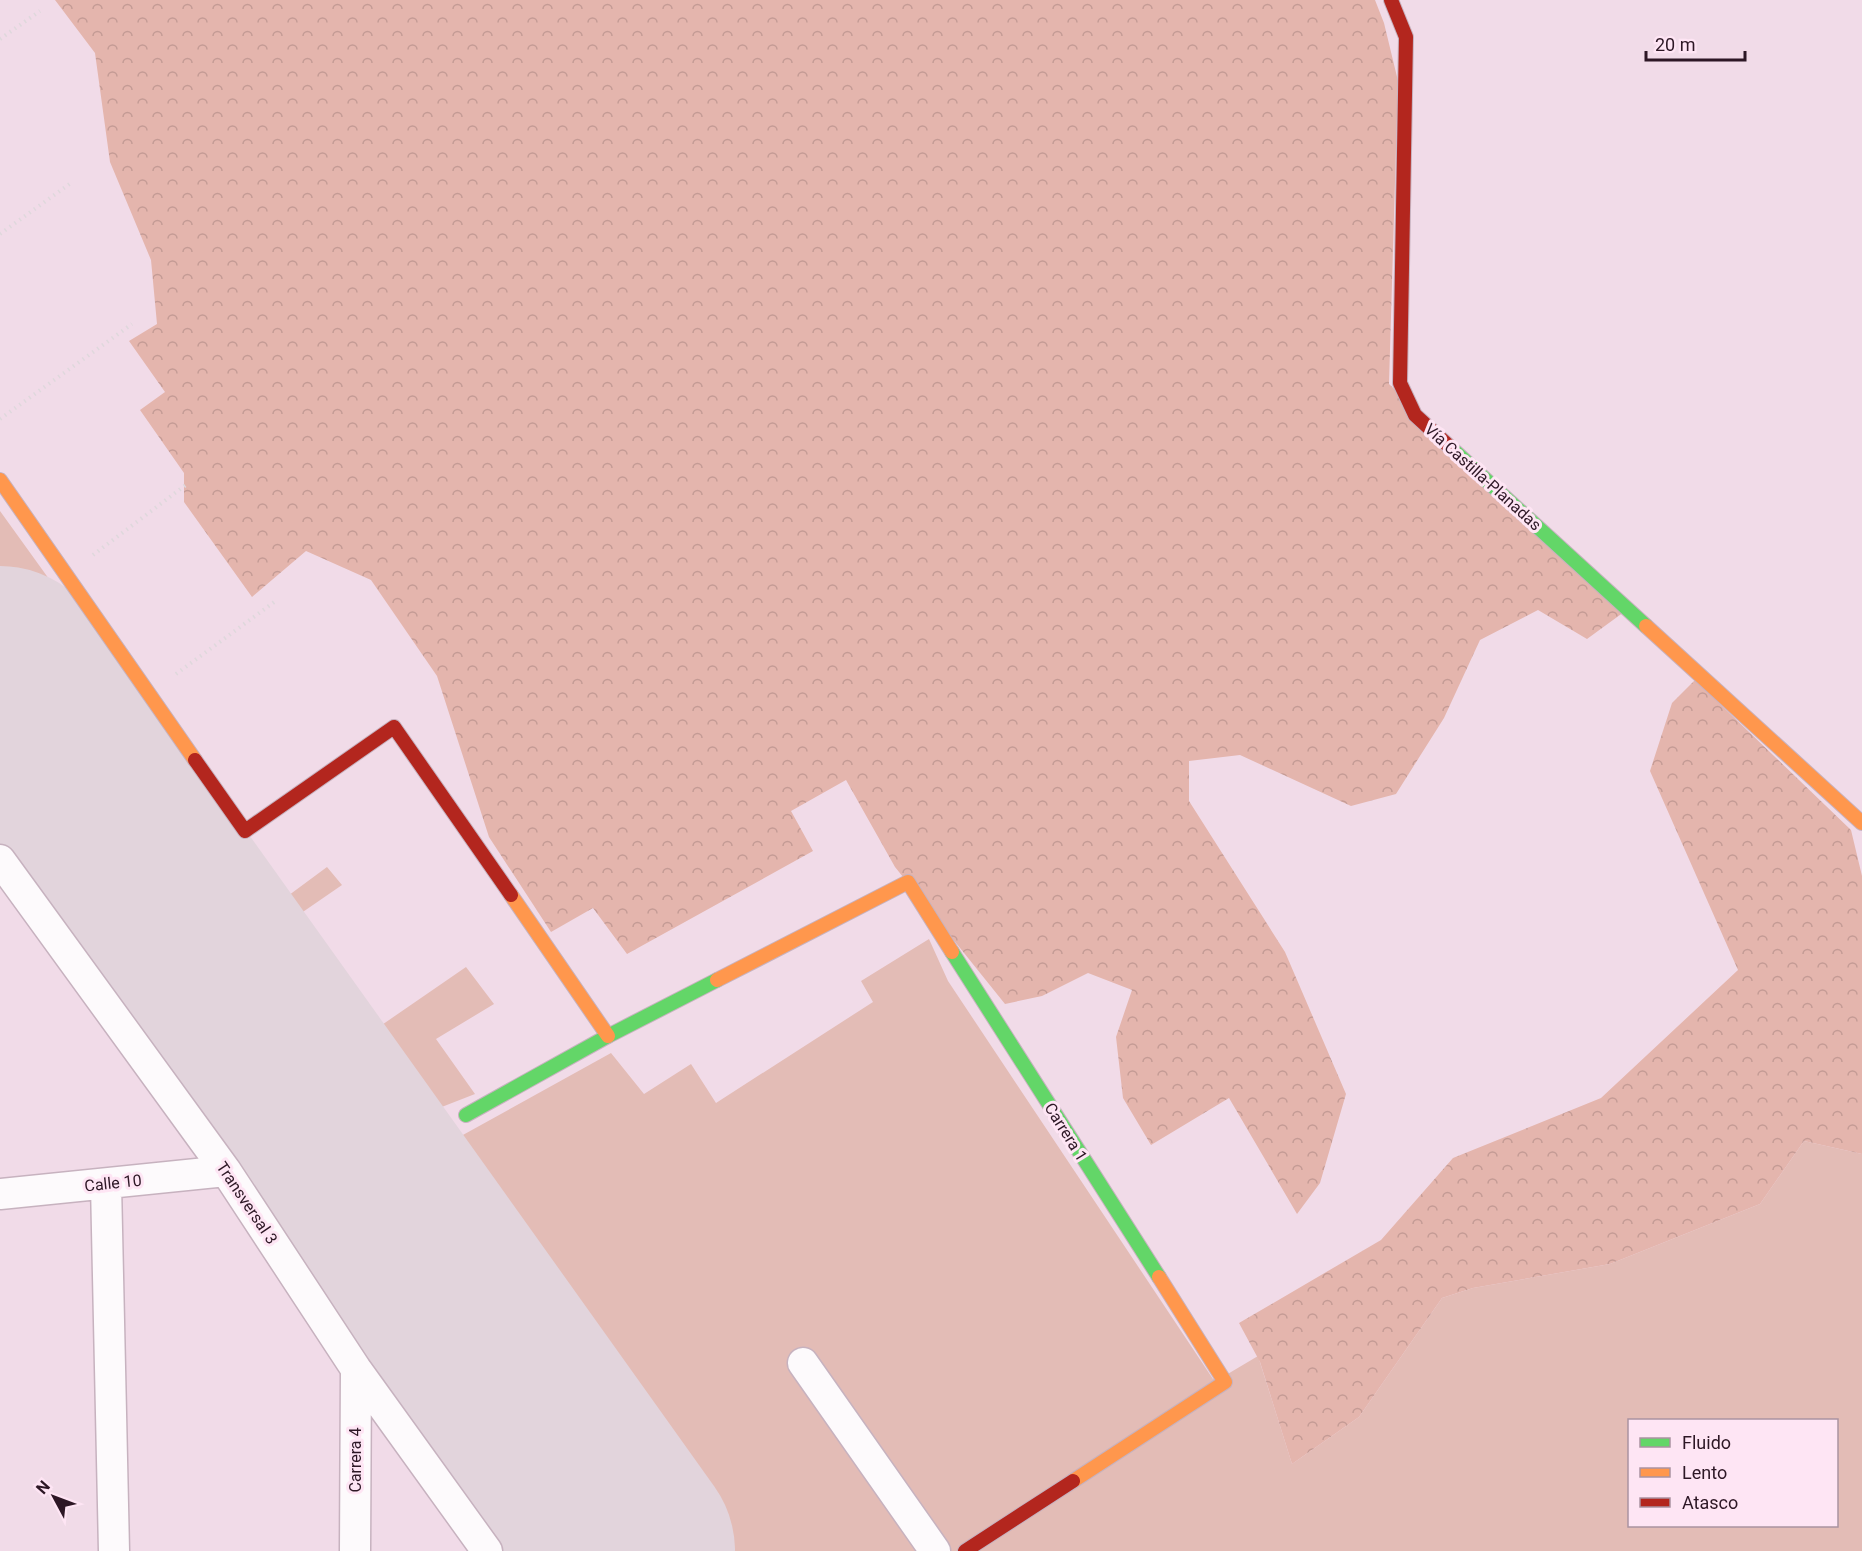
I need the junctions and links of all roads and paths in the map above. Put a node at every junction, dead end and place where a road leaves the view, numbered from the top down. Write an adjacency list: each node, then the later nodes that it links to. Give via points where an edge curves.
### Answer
1 (1391, 0): 13 (street, Vía Castilla-Planadas, via 1406,37 1400,383 1415,415)
2 (40, 11): 3 (path)
3 (0, 39)
4 (71, 183): 5 (path)
5 (0, 234)
6 (132, 324): 7 (path)
7 (0, 419)
8 (0, 480): 10 (street)
9 (187, 484): 10 (path)
10 (66, 575): 12 (street)
11 (277, 600): 12 (path)
12 (149, 694): 15 (street, via 245,831 394,727)
13 (1862, 823)
14 (0, 860): 17 (street, Transversal 3)
15 (608, 1036): 16 (street); 26 (street, Carrera 1, via 908,882 1225,1382)
16 (466, 1115)
17 (226, 1171): 18 (street, Calle 10); 21 (street, Transversal 3)
18 (106, 1184): 19 (street, Calle 10); 22 (street)
19 (0, 1194)
20 (803, 1363): 25 (street)
21 (356, 1369): 23 (street, Carrera 4); 24 (street, Transversal 3)
22 (114, 1551)
23 (355, 1551)
24 (487, 1551)
25 (935, 1551)
26 (965, 1551)

